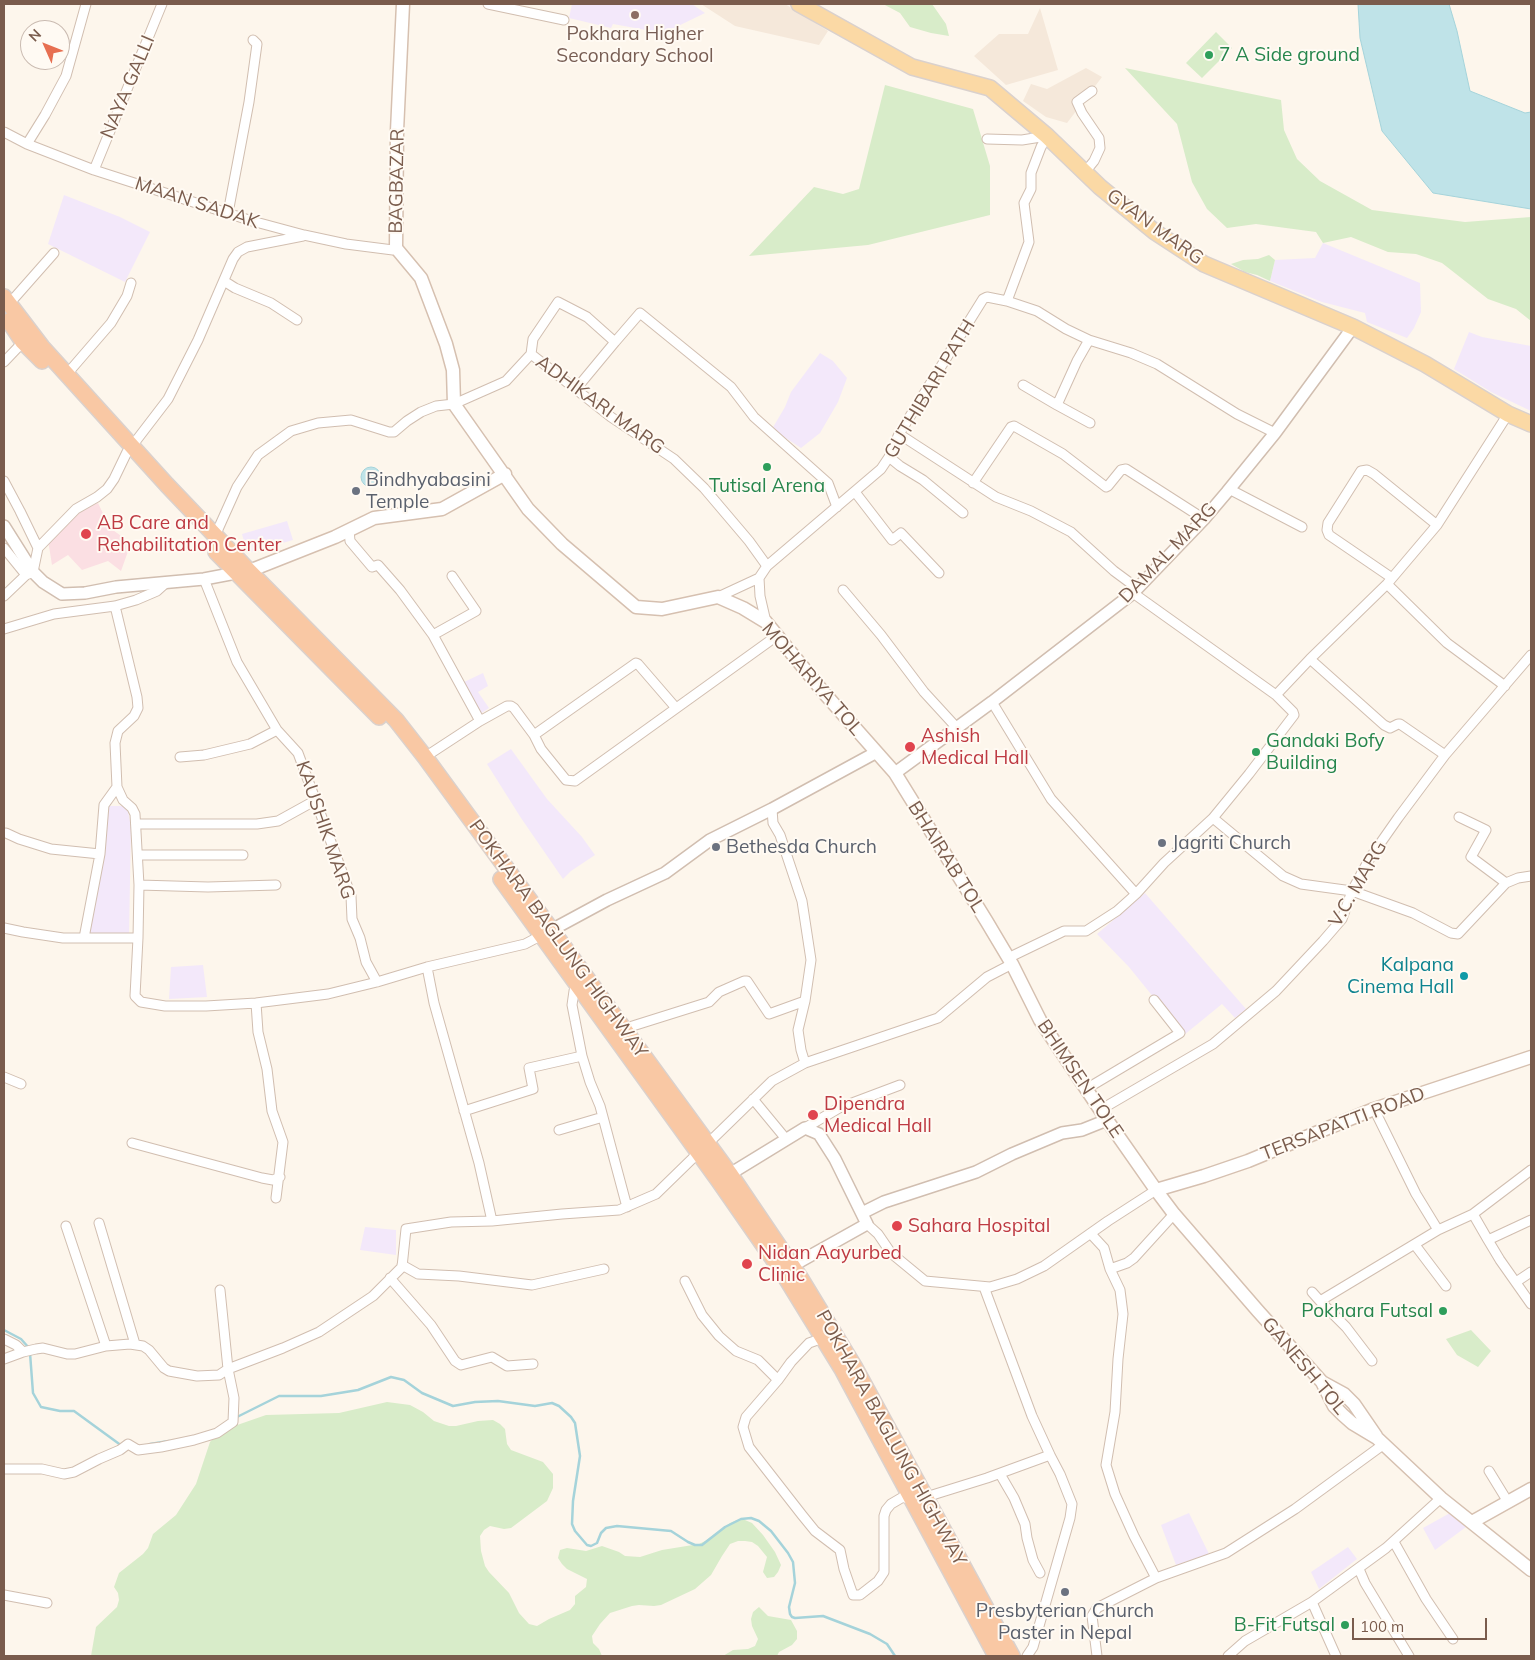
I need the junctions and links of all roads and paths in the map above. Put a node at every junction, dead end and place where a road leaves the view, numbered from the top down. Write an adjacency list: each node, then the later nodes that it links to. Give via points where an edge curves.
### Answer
1 (86, 4): 12 (street, via 66,76)
2 (162, 4): 13 (street, NAYA GALLI)
3 (403, 4): 17 (main road, BAGBAZAR)
4 (488, 4): 6 (street)
5 (800, 4): 10 (main road, GYAN MARG, via 912,67 990,88)
6 (564, 20)
7 (252, 40): 15 (street, via 257,44 249,102)
8 (1092, 91): 14 (street, via 1078,102 1099,138 1100,148)
9 (4, 132): 12 (street, MAAN SADAK)
10 (1047, 136): 11 (street, via 1022,140); 14 (main road, GYAN MARG); 21 (street, via 1040,147 1031,189 1024,203 1028,242)
11 (987, 139)
12 (27, 144): 13 (street, MAAN SADAK)
13 (94, 170): 15 (street, MAAN SADAK)
14 (1085, 172): 24 (main road, GYAN MARG, via 1155,232 1204,264)
15 (228, 213): 16 (street, MAAN SADAK)
16 (304, 236): 17 (street, MAAN SADAK, via 346,244); 19 (street, via 247,247 238,252)
17 (396, 248): 33 (main road, BAGBAZAR, via 421,278 446,344 452,370)
18 (54, 253): 22 (street)
19 (224, 281): 23 (street, via 271,303); 40 (street, via 168,399)
20 (131, 283): 30 (street, via 111,323)
21 (1008, 301): 25 (street, via 1036,311); 39 (street, GUTHIBARI PATH, via 983,299)
22 (5, 305): 26 (highway, POKHARA BAGLUNG HIGHWAY); 30 (highway, POKHARA BAGLUNG HIGHWAY)
23 (297, 320)
24 (1353, 327): 35 (main road, GYAN MARG, via 1425,364); 38 (street, DAMAL MARG)
25 (1089, 340): 34 (street); 38 (street, via 1157,364 1237,414)
26 (24, 342): 29 (street); 40 (highway, POKHARA BAGLUNG HIGHWAY)
27 (615, 342): 28 (street, ADHIKARI MARG, via 587,317 558,302 533,339); 32 (street); 47 (street, via 640,313 730,387 754,417 828,483)
28 (531, 354): 32 (street, ADHIKARI MARG); 33 (street, via 506,381)
29 (4, 362)
30 (66, 374): 40 (highway, POKHARA BAGLUNG HIGHWAY)
31 (1023, 386): 34 (street)
32 (576, 389): 57 (street, ADHIKARI MARG, via 674,459 710,496)
33 (454, 404): 42 (main road); 54 (street, via 421,412 394,432 352,420 290,430 258,455 238,487)
34 (1057, 405): 36 (street)
35 (1508, 414): 37 (main road, GYAN MARG); 50 (street)
36 (1090, 423)
37 (1531, 424)
38 (1275, 432): 45 (street, DAMAL MARG)
39 (899, 434): 41 (street, GUTHIBARI PATH); 44 (street)
40 (129, 449): 54 (highway, POKHARA BAGLUNG HIGHWAY); 56 (street, via 107,488 76,510); 58 (highway, POKHARA BAGLUNG HIGHWAY, via 180,514)
41 (889, 457): 46 (street, GUTHIBARI PATH, via 881,469); 48 (street)
42 (505, 474): 53 (main road, via 442,509 374,518); 69 (main road, via 528,509 562,544 636,607 662,609)
43 (4, 481): 56 (street)
44 (973, 483): 49 (street, via 1014,426 1063,454 1106,487 1121,470 1126,469); 67 (street, via 1070,532)
45 (1229, 489): 49 (street, DAMAL MARG); 52 (street)
46 (855, 492): 47 (street, GUTHIBARI PATH); 60 (street, via 892,540 901,533)
47 (837, 507): 57 (street, GUTHIBARI PATH)
48 (963, 513)
49 (1204, 519): 67 (street, DAMAL MARG)
50 (1438, 525): 64 (street); 64 (street, via 1374,474 1361,471 1328,523 1327,530 1329,535)
51 (4, 526): 59 (street)
52 (1302, 527)
53 (349, 530): 58 (main road); 73 (street, via 350,541 372,567 378,565 395,584)
54 (215, 536): 58 (highway, POKHARA BAGLUNG HIGHWAY)
55 (4, 548): 59 (street)
56 (38, 548): 59 (street)
57 (767, 566): 62 (street, GUTHIBARI PATH)
58 (242, 572): 63 (street); 88 (highway, POKHARA BAGLUNG HIGHWAY, via 396,720); 107 (highway, POKHARA BAGLUNG HIGHWAY, via 390,728)
59 (30, 573): 65 (street, via 62,594); 68 (street)
60 (939, 573)
61 (452, 576): 73 (street, via 476,611)
62 (759, 578): 69 (street); 71 (street)
63 (204, 579): 65 (street); 83 (street, KAUSHIK MARG, via 237,662)
64 (1389, 581): 76 (street); 77 (street, via 1447,644)
65 (167, 582): 70 (street, via 154,593)
66 (843, 590): 82 (street, via 924,692)
67 (1135, 591): 78 (street); 79 (street, DAMAL MARG)
68 (4, 596)
69 (718, 597): 71 (main road, MOHARIYA TOL)
70 (115, 606): 72 (street, via 54,614); 90 (street, via 138,708 116,737)
71 (766, 622): 74 (main road, MOHARIYA TOL)
72 (4, 629)
73 (433, 635): 81 (street)
74 (778, 635): 80 (street); 85 (main road, MOHARIYA TOL)
75 (1531, 655): 77 (street, V.C. MARG)
76 (1310, 659): 78 (street); 86 (street, via 1384,725 1390,728 1400,724)
77 (1505, 686): 86 (street, V.C. MARG)
78 (1276, 695): 94 (street, via 1294,715)
79 (992, 702): 82 (street, DAMAL MARG); 105 (street, via 1050,799)
80 (676, 708): 84 (street, via 636,663); 84 (street, via 575,781 566,780)
81 (480, 721): 84 (street, via 511,706); 88 (street)
82 (957, 728): 89 (street, DAMAL MARG)
83 (277, 730): 87 (street, via 250,744); 91 (street, KAUSHIK MARG, via 298,753)
84 (534, 735)
85 (875, 753): 89 (main road, BHAIRAB TOL); 92 (street)
86 (1445, 755): 104 (street, V.C. MARG, via 1370,858)
87 (180, 757)
88 (425, 757): 107 (highway, POKHARA BAGLUNG HIGHWAY)
89 (895, 773): 110 (main road, BHAIRAB TOL)
90 (117, 787): 95 (street, via 122,800 132,808); 97 (street, via 104,805)
91 (316, 800): 95 (street, via 278,821 257,824); 112 (street, KAUSHIK MARG, via 351,896 352,919 366,962)
92 (772, 809): 107 (street, via 710,840 665,873); 115 (street, via 773,823 802,901 811,960)
93 (1458, 817): 101 (street, via 1486,830 1471,857)
94 (1213, 818): 104 (street, via 1283,876 1301,884); 105 (street)
95 (136, 824): 98 (street)
96 (6, 833): 97 (street, via 51,849)
97 (100, 854): 108 (street)
98 (138, 854): 99 (street); 102 (street)
99 (243, 855)
100 (1531, 876): 101 (street)
101 (1506, 883): 104 (street, via 1458,934 1413,913)
102 (139, 885): 103 (street); 109 (street)
103 (276, 885)
104 (1352, 891): 128 (street, V.C. MARG, via 1342,919 1276,991 1213,1044)
105 (1136, 894): 110 (street, via 1086,931 1064,931)
106 (4, 928): 108 (street, via 63,938)
107 (547, 932): 111 (street, via 526,944); 113 (highway, POKHARA BAGLUNG HIGHWAY); 117 (highway, POKHARA BAGLUNG HIGHWAY)
108 (84, 938): 109 (street)
109 (138, 938): 116 (street, via 135,996 141,1002 165,1006)
110 (1010, 961): 120 (street, via 938,1018); 124 (main road, BHIMSEN TOLE, via 1040,1020)
111 (427, 967): 112 (street); 127 (street)
112 (377, 982): 116 (street, via 328,994)
113 (577, 984): 118 (street, via 572,1005); 134 (highway, POKHARA BAGLUNG HIGHWAY)
114 (1154, 1000): 124 (street, via 1180,1033)
115 (805, 1001): 117 (street, via 769,1014 744,981 721,991 710,1002); 120 (street, via 798,1030)
116 (256, 1003): 136 (street, via 272,1111 283,1142)
117 (624, 1029): 134 (highway, POKHARA BAGLUNG HIGHWAY)
118 (582, 1056): 127 (street, via 529,1068 532,1089); 129 (street)
119 (1531, 1057): 126 (main road, TERSAPATTI ROAD)
120 (805, 1064): 125 (street, via 772,1081)
121 (4, 1078): 122 (street)
122 (21, 1084)
123 (900, 1085): 130 (street, via 839,1108)
124 (1086, 1088): 128 (main road, BHIMSEN TOLE)
125 (753, 1099): 132 (street); 134 (street)
126 (1374, 1108): 138 (main road, TERSAPATTI ROAD, via 1248,1161); 149 (street, via 1416,1194)
127 (464, 1111): 145 (street)
128 (1104, 1115): 138 (main road, BHIMSEN TOLE); 141 (street, via 1082,1130 1062,1133 976,1172 884,1202)
129 (603, 1117): 131 (street); 140 (street)
130 (804, 1128): 132 (street); 141 (street, via 819,1134)
131 (559, 1130)
132 (786, 1139): 137 (street)
133 (132, 1143): 136 (street, via 262,1178 273,1180)
134 (703, 1148): 137 (highway, POKHARA BAGLUNG HIGHWAY); 140 (street, via 656,1194)
135 (1531, 1170): 143 (street)
136 (280, 1177): 139 (street)
137 (725, 1178): 154 (highway, POKHARA BAGLUNG HIGHWAY); 167 (highway, POKHARA BAGLUNG HIGHWAY)
138 (1156, 1190): 142 (main road, GANESH TOL); 150 (street)
139 (276, 1198)
140 (627, 1207): 145 (street)
141 (862, 1213): 147 (street)
142 (1174, 1214): 156 (street, via 1134,1258); 177 (main road, GANESH TOL, via 1322,1382 1344,1394 1354,1404)
143 (1473, 1214): 149 (street); 151 (street)
144 (1531, 1220): 151 (street)
145 (492, 1222): 153 (street, via 451,1222 406,1229)
146 (99, 1223): 169 (street)
147 (868, 1224): 154 (street); 162 (street, via 891,1254 925,1281)
148 (66, 1226): 170 (street)
149 (1438, 1230): 152 (street)
150 (1091, 1234): 156 (street, via 1104,1248); 162 (street, via 1044,1266 1017,1279)
151 (1488, 1240): 160 (street)
152 (1415, 1245): 161 (street); 165 (street)
153 (402, 1265): 155 (street, via 418,1274 532,1285); 158 (street)
154 (792, 1266): 184 (highway, POKHARA BAGLUNG HIGHWAY, via 855,1368)
155 (604, 1269)
156 (1110, 1269): 191 (street, via 1120,1290 1122,1314 1115,1412 1106,1465 1115,1494)
157 (1531, 1272): 160 (street)
158 (390, 1278): 174 (street, via 431,1325 455,1361 461,1364 492,1357 507,1366); 175 (street, via 373,1296 319,1332)
159 (685, 1281): 176 (street, via 702,1315 719,1336 736,1351 758,1360)
160 (1516, 1282): 166 (street)
161 (1446, 1286)
162 (984, 1287): 178 (street)
163 (220, 1290): 175 (street)
164 (1312, 1292): 165 (street)
165 (1320, 1301): 173 (street, via 1346,1327)
166 (1531, 1304)
167 (823, 1338): 176 (street, via 809,1343); 184 (highway, POKHARA BAGLUNG HIGHWAY)
168 (4, 1339): 171 (street)
169 (135, 1344): 170 (street); 175 (street, via 149,1350 164,1368 179,1374 219,1375)
170 (106, 1346): 171 (street, via 75,1354 43,1348)
171 (23, 1352): 172 (street)
172 (4, 1360)
173 (1372, 1361)
174 (533, 1364)
175 (228, 1369): 179 (street, via 234,1398 233,1422 218,1432 161,1447 138,1450 128,1444 64,1474 42,1469)
176 (778, 1380): 184 (street, via 746,1417 744,1427 749,1447 815,1531 840,1550 853,1595 860,1595 884,1572 886,1510 903,1497)
177 (1380, 1441): 183 (main road); 191 (street, via 1295,1509 1226,1553)
178 (1050, 1455): 181 (street); 198 (street, via 1072,1504 1033,1646)
179 (4, 1469)
180 (1489, 1471): 185 (street)
181 (1000, 1474): 184 (street); 190 (street, via 1025,1524 1031,1553)
182 (1531, 1489): 185 (main road)
183 (1440, 1498): 186 (main road); 187 (street)
184 (919, 1499): 196 (highway, POKHARA BAGLUNG HIGHWAY); 197 (highway, POKHARA BAGLUNG HIGHWAY)
185 (1508, 1502): 186 (main road)
186 (1472, 1522): 189 (main road)
187 (1394, 1542): 188 (street); 195 (street)
188 (1359, 1569): 193 (street); 202 (street)
189 (1531, 1570)
190 (1040, 1573)
191 (1156, 1578): 199 (street, via 1096,1608 1092,1616)
192 (4, 1595): 194 (street)
193 (1312, 1602): 200 (street, via 1245,1641); 201 (street)
194 (47, 1603)
195 (1453, 1639)
196 (996, 1656)
197 (1012, 1656)
198 (1027, 1656)
199 (1097, 1656)
200 (1228, 1656)
201 (1336, 1656)
202 (1409, 1656)

